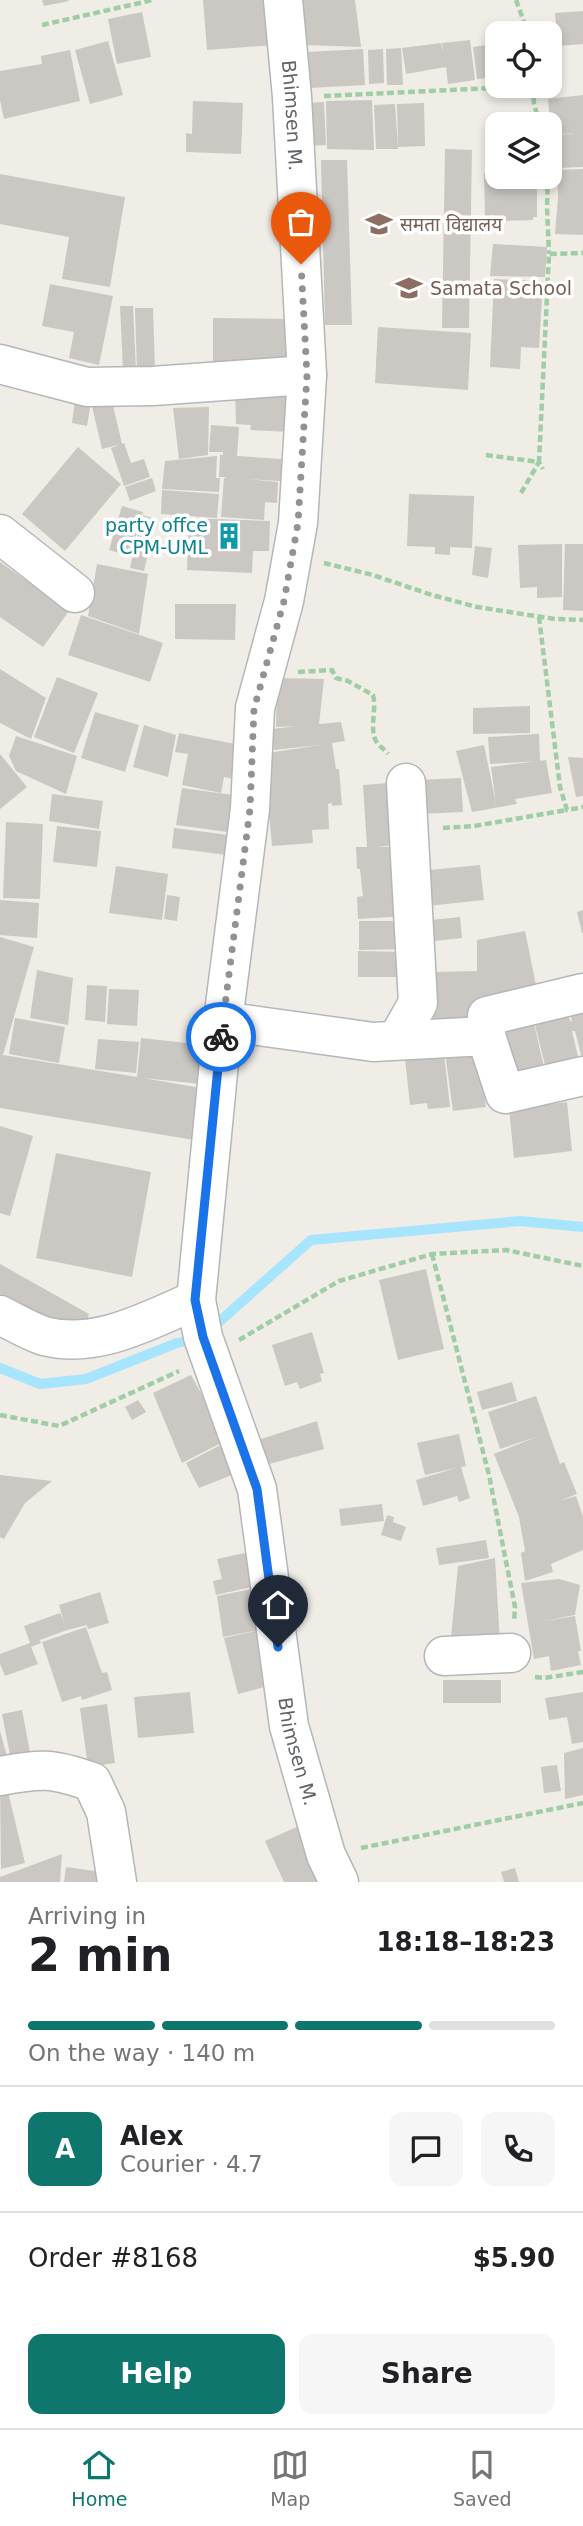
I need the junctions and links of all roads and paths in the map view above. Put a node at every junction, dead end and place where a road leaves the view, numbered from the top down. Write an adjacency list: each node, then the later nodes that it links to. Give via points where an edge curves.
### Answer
1 (153, 0): 5 (path)
2 (283, 0): 7 (street, Bhimsen M.)
3 (516, 0): 4 (path)
4 (524, 21)
5 (42, 25)
6 (485, 88): 7 (path)
7 (292, 97): 12 (street, Bhimsen M.)
8 (548, 189): 10 (path)
9 (583, 253): 10 (path)
10 (549, 254): 14 (path)
11 (0, 364): 12 (street, via 87,387)
12 (307, 375): 18 (street, Bhimsen M.)
13 (486, 455): 14 (path)
14 (539, 462): 15 (path); 16 (path)
15 (543, 468)
16 (521, 493)
17 (0, 534): 19 (street)
18 (292, 556): 20 (path, via 466,604); 22 (street, Bhimsen M.)
19 (75, 593)
20 (539, 617): 21 (path); 25 (path, via 560,787)
21 (583, 620)
22 (265, 665): 23 (path, via 292,672 332,670 336,678 373,695 377,744 388,753); 28 (street, Bhimsen M., via 254,709 250,809)
23 (406, 785): 26 (street)
24 (583, 807): 25 (path)
25 (567, 810): 26 (path, via 474,826)
26 (409, 829): 30 (street, via 418,1003)
27 (583, 993): 29 (street, via 486,1016)
28 (223, 1021): 30 (street, via 373,1042); 34 (street, Bhimsen M.)
29 (486, 1036): 30 (street); 31 (street, via 505,1094)
30 (397, 1040)
31 (583, 1076)
32 (432, 1254): 33 (path, via 506,1250); 36 (path, via 339,1281); 38 (path, via 492,1488 515,1607)
33 (583, 1266)
34 (195, 1300): 35 (street, via 90,1339 42,1335); 36 (street, Bhimsen M.)
35 (0, 1315)
36 (211, 1356): 37 (path, via 59,1426); 43 (street, Bhimsen M., via 257,1489 289,1726)
37 (0, 1415)
38 (511, 1653): 39 (street); 40 (path, via 509,1674 544,1678)
39 (444, 1656)
40 (583, 1672)
41 (0, 1776): 44 (street, via 46,1769 92,1782 106,1812)
42 (583, 1803): 43 (path)
43 (333, 1868)
44 (117, 1882)

